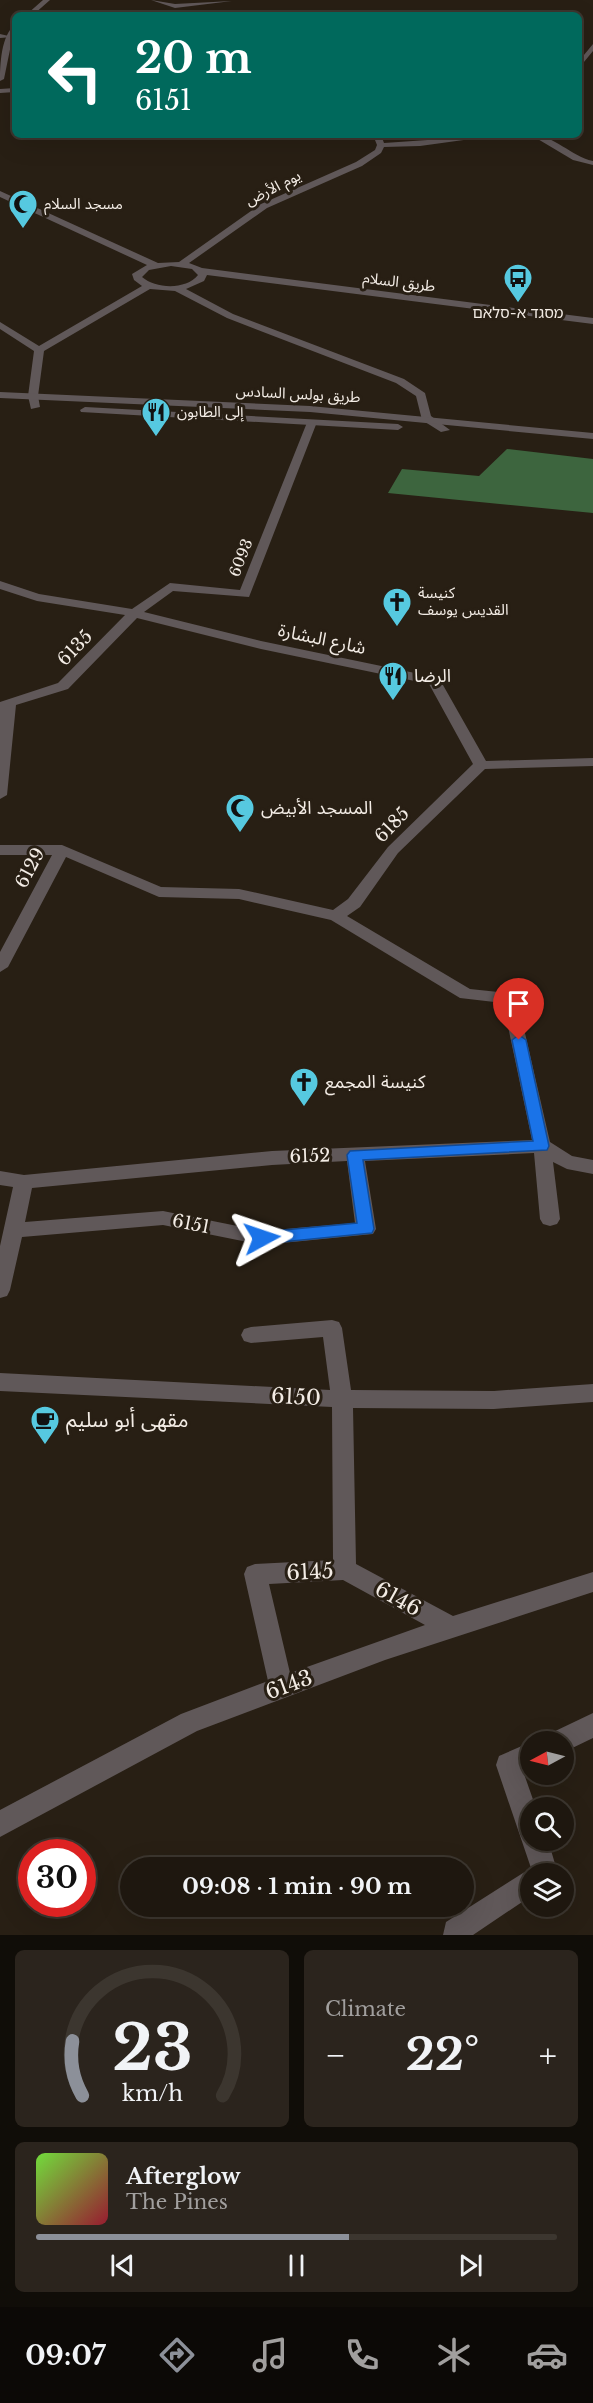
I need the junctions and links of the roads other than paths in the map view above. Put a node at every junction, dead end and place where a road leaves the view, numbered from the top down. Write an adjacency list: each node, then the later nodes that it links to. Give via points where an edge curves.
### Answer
1 (47, 0): 4 (street)
2 (154, 0): 3 (street, via 176,6)
3 (230, 1)
4 (33, 12)
5 (12, 33): 7 (street)
6 (0, 36): 7 (street)
7 (10, 37): 10 (street)
8 (593, 46): 9 (street)
9 (582, 62)
10 (0, 79)
11 (378, 138): 14 (street)
12 (471, 138): 14 (street)
13 (542, 138): 15 (street, via 559,146 567,156)
14 (381, 145): 17 (street, يوم الأرض, via 378,152 359,164 264,206)
15 (593, 163)
16 (1, 188): 18 (street)
17 (182, 264): 18 (street); 19 (street, طريق السلام)
18 (155, 265): 20 (street, via 137,274)
19 (201, 271): 21 (street, via 201,279); 22 (street, طريق السلام)
20 (149, 286): 21 (street); 24 (street)
21 (177, 288): 28 (street, via 230,316 400,381 421,395)
22 (593, 321)
23 (0, 325): 24 (street)
24 (39, 350): 26 (street)
25 (0, 395): 26 (street, طريق بولس السادس)
26 (34, 402): 27 (street, طريق بولس السادس); 28 (street, طريق بولس السادس, via 310,409); 29 (street, طريق بولس السادس)
27 (0, 405)
28 (426, 418): 30 (street); 31 (street, طريق بولس السادس)
29 (312, 422): 30 (street, طريق بولس السادس); 34 (street, 6093, via 245,594 170,587)
30 (445, 430): 32 (street, طريق بولس السادس)
31 (593, 436)
32 (593, 447)
33 (0, 585): 34 (street, شارع البشارة, via 37,597)
34 (134, 613): 35 (street, 6135, via 63,686); 37 (street, شارع البشارة, via 261,645 434,681)
35 (5, 705): 38 (street)
36 (593, 762): 37 (street)
37 (481, 765): 41 (street, 6185, via 393,850 354,903)
38 (0, 795)
39 (0, 850): 40 (street)
40 (62, 850): 41 (street, via 159,892 239,894); 42 (street, 6129)
41 (336, 916): 43 (street, via 466,994 510,998)
42 (0, 967)
43 (542, 1146): 44 (street, 6152); 45 (street, via 567,1162); 48 (street)
44 (355, 1155): 47 (street, 6152, via 272,1158); 49 (street, 6151, via 366,1229 262,1238 163,1218)
45 (593, 1167)
46 (0, 1178): 47 (street, 6152)
47 (24, 1182): 49 (street)
48 (550, 1219)
49 (13, 1230): 50 (street)
50 (0, 1290)
51 (251, 1335): 54 (street, 6145, via 332,1328)
52 (0, 1382): 54 (street, 6150)
53 (593, 1393): 54 (street, 6150, via 494,1400)
54 (342, 1400): 55 (street, 6145)
55 (345, 1570): 57 (street, 6146); 58 (street, 6145, via 255,1574)
56 (593, 1582): 57 (street, 6143)
57 (450, 1627): 58 (street, 6143)
58 (281, 1687): 63 (street, 6143, via 190,1722)
59 (593, 1725): 60 (street)
60 (574, 1734)
61 (520, 1759): 62 (street, via 508,1765)
62 (520, 1799)
63 (0, 1824)
64 (520, 1888): 65 (street, via 455,1931)
65 (456, 1935)

